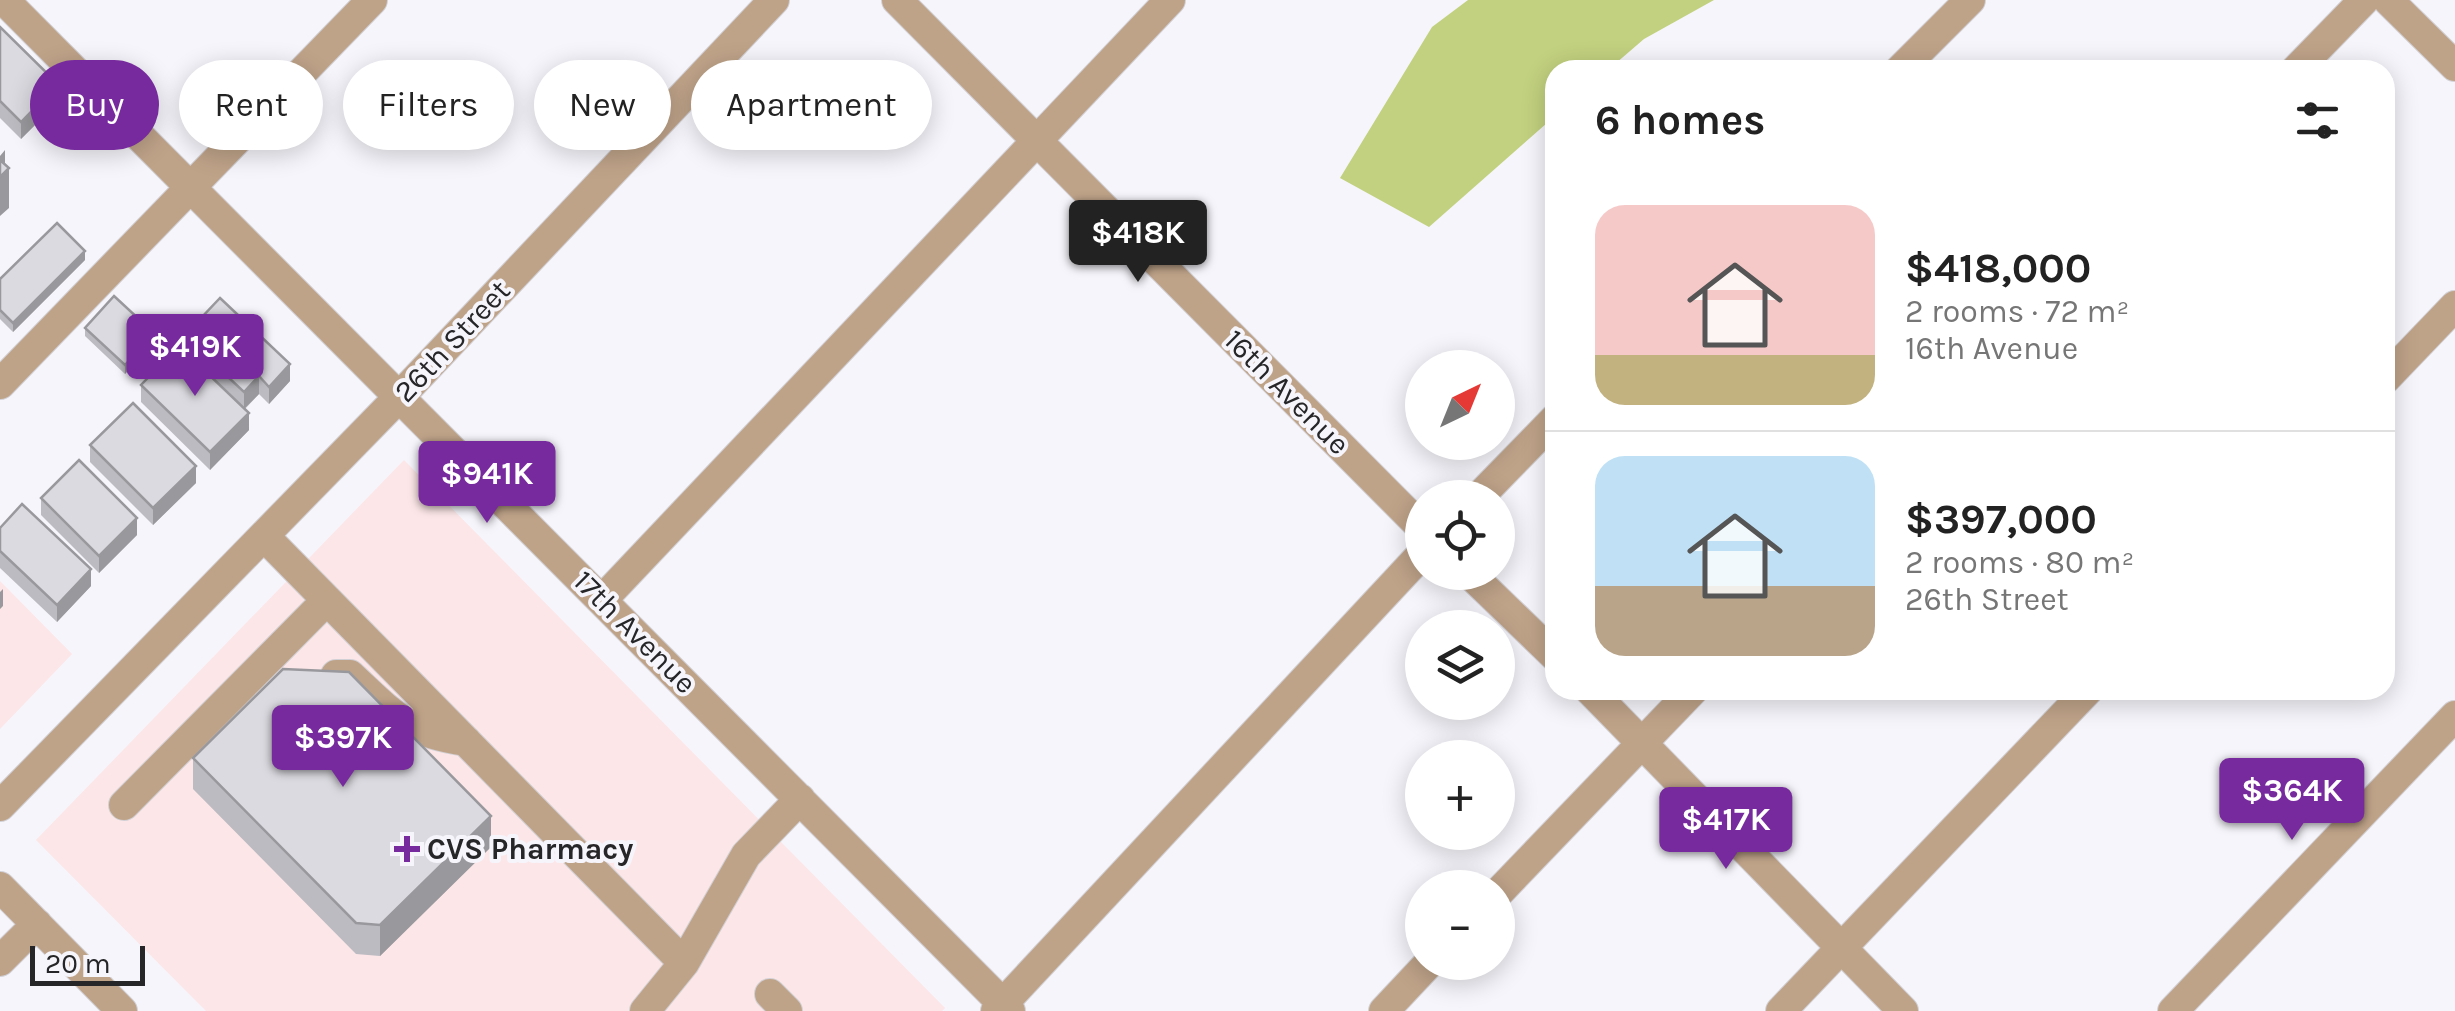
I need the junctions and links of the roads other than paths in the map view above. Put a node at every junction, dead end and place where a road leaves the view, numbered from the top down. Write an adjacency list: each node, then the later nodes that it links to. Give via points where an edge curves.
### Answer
1 (4, 0): 13 (street, 17th Avenue)
2 (372, 0): 13 (street)
3 (774, 0): 17 (street, 26th Street)
4 (897, 0): 12 (street, 16th Avenue)
5 (1170, 0): 12 (street)
6 (1970, 0): 9 (street)
7 (2364, 0): 10 (street)
8 (2388, 0): 11 (street)
9 (1910, 60)
10 (2306, 60)
11 (2455, 66)
12 (1035, 140): 20 (street, 16th Avenue); 25 (street)
13 (192, 188): 16 (street); 17 (street, 17th Avenue)
14 (2455, 306): 15 (street)
15 (2395, 369)
16 (0, 384)
17 (400, 396): 21 (street, 26th Street); 25 (street, 17th Avenue)
18 (1545, 429): 19 (street)
19 (1496, 480)
20 (1405, 511)
21 (264, 536): 24 (street); 36 (street, 26th Street)
22 (1405, 572): 44 (street)
23 (1487, 590): 26 (street)
24 (327, 600): 27 (street); 32 (street)
25 (602, 600): 34 (street, 17th Avenue)
26 (1545, 646)
27 (251, 673): 32 (street, via 350,675 423,735); 35 (street)
28 (1600, 700): 33 (street)
29 (1683, 700): 33 (street)
30 (2078, 700): 40 (street)
31 (2455, 716): 50 (street)
32 (466, 741): 42 (street)
33 (1643, 741): 37 (street); 40 (street)
34 (800, 799): 42 (street, via 746,855); 44 (street, 17th Avenue)
35 (124, 805)
36 (0, 806)
37 (1515, 874)
38 (0, 886): 39 (street)
39 (37, 924): 41 (street); 45 (street)
40 (1841, 950): 48 (street); 49 (street)
41 (0, 961)
42 (684, 963): 46 (street)
43 (1413, 980): 47 (street)
44 (1003, 1009)
45 (122, 1011)
46 (645, 1011)
47 (1384, 1011)
48 (1781, 1011)
49 (1903, 1011)
50 (2173, 1011)

